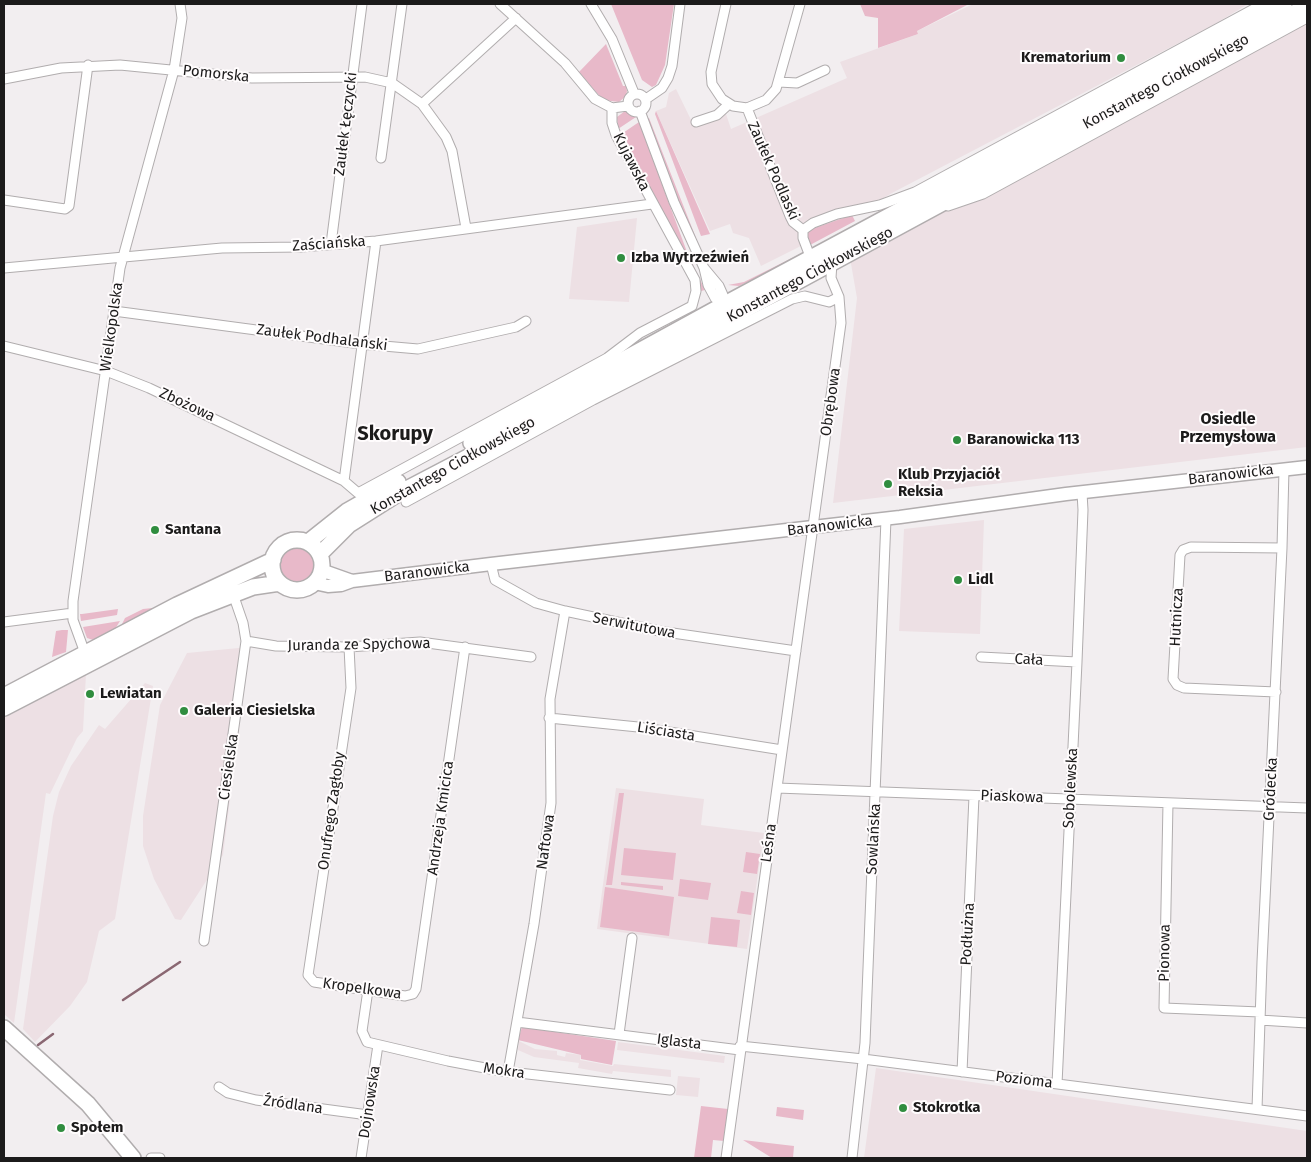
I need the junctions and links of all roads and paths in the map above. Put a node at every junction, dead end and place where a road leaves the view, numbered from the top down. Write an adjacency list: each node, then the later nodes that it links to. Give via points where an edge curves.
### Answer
1 (180, 4): 15 (street, Wielkopolska, via 182,18)
2 (362, 4): 17 (street, Zaułek Łęczycki)
3 (402, 4): 20 (street)
4 (500, 4): 12 (street)
5 (591, 4): 21 (street, via 612,39)
6 (680, 4): 22 (street, via 668,78 662,88)
7 (726, 4): 24 (street, via 711,77 718,96)
8 (800, 4): 19 (street, Zaułek Podlaski)
9 (1263, 4): 35 (street, via 915,192 830,217)
10 (1284, 4): 39 (highway, Konstantego Ciołkowskiego)
11 (1307, 6): 33 (highway, Konstantego Ciołkowskiego)
12 (516, 18): 23 (street); 26 (street, via 565,63 595,99)
13 (1307, 18): 33 (street, via 983,194)
14 (88, 65): 15 (street, Pomorska); 18 (street, Pomorska); 31 (street, via 69,206 65,209)
15 (174, 70): 17 (street, Pomorska, via 252,78); 38 (street, Wielkopolska)
16 (825, 70): 19 (street, via 797,83)
17 (352, 77): 20 (street, Pomorska); 37 (street, Zaułek Łęczycki)
18 (4, 80)
19 (779, 82): 27 (street, Zaułek Podlaski, via 766,100)
20 (392, 83): 23 (street, Pomorska); 30 (street)
21 (634, 94): 22 (street, via 641,94); 25 (street, via 628,100)
22 (646, 99): 28 (street, via 646,105)
23 (422, 104): 34 (street, Pomorska, via 452,150)
24 (729, 104): 27 (street, Zaułek Podlaski); 29 (street, via 717,115)
25 (628, 106): 26 (street); 28 (street)
26 (612, 108): 32 (street, Kujawska, via 616,135)
27 (746, 108): 35 (street, Zaułek Podlaski, via 790,216)
28 (640, 111): 44 (street, via 674,202 704,268 719,286)
29 (696, 122)
30 (381, 158)
31 (4, 200)
32 (652, 204): 34 (street, Zaściańska); 52 (street, Kujawska, via 691,269 696,286 695,298 689,309 640,333 607,358)
33 (928, 211): 41 (highway, Konstantego Ciołkowskiego)
34 (466, 228): 36 (street, Zaściańska)
35 (803, 230): 39 (street, Zaułek Podlaski)
36 (376, 241): 37 (street, Zaściańska); 46 (street)
37 (331, 244): 38 (street, Zaściańska, via 222,248)
38 (124, 257): 40 (street, Zaściańska); 43 (street, Wielkopolska)
39 (814, 265): 41 (highway, Konstantego Ciołkowskiego); 44 (highway, Konstantego Ciołkowskiego)
40 (4, 268)
41 (831, 271): 42 (street, Obrębowa)
42 (839, 297): 54 (street, via 829,302 805,296 792,300 593,400); 56 (street, Obrębowa, via 842,323)
43 (114, 311): 46 (street, Zaułek Podhalański); 48 (street, Wielkopolska)
44 (726, 312): 57 (highway, Konstantego Ciołkowskiego, via 362,502); 59 (highway, Konstantego Ciołkowskiego, via 401,492 348,525)
45 (526, 321): 46 (street, Zaułek Podhalański, via 516,327 418,349)
46 (361, 344): 51 (street)
47 (4, 346): 48 (street, Zbożowa)
48 (106, 370): 51 (street, Zbożowa, via 185,404); 66 (street, Wielkopolska)
49 (1307, 467): 50 (street, Baranowicka)
50 (1284, 469): 53 (street, Baranowicka); 58 (street, Gródecka)
51 (344, 481): 52 (street, Zbożowa)
52 (358, 493)
53 (1082, 493): 55 (street, Baranowicka); 75 (street, Sobolewska)
54 (406, 502)
55 (886, 519): 56 (street, Baranowicka); 82 (street, Sowlańska)
56 (813, 528): 61 (street, Baranowicka); 71 (street, Leśna)
57 (308, 542): 59 (highway); 60 (highway, via 287,542 279,548)
58 (1282, 548): 76 (street, Gródecka); 76 (street, Hutnicza, via 1191,547 1183,550 1180,555 1174,679 1184,688)
59 (320, 554): 62 (highway)
60 (273, 560): 63 (highway, via 272,568); 72 (highway)
61 (491, 564): 62 (street, Baranowicka, via 328,586); 65 (street, Serwitutowa, via 495,580 536,603)
62 (318, 577): 63 (highway, via 308,587 294,589)
63 (280, 583): 64 (highway)
64 (233, 594): 68 (street, Ciesielska); 78 (highway, via 170,621)
65 (565, 611): 71 (street, Serwitutowa, via 659,631); 79 (street, Naftowa)
66 (73, 612): 67 (street); 72 (street, Wielkopolska)
67 (4, 622)
68 (246, 641): 69 (street, Juranda ze Spychowa, via 276,646); 89 (street, Ciesielska)
69 (349, 647): 70 (street, Juranda ze Spychowa, via 420,642); 90 (street, Onufrego Zagłoby, via 351,688)
70 (465, 647): 73 (street, Juranda ze Spychowa); 91 (street, Andrzeja Kmicica)
71 (796, 651): 80 (street, Leśna)
72 (85, 653): 77 (highway)
73 (531, 657)
74 (981, 657): 75 (street, Cała)
75 (1077, 662): 84 (street, Sobolewska)
76 (1276, 692): 86 (street, Gródecka)
77 (4, 696)
78 (4, 708)
79 (549, 718): 80 (street, Liściasta, via 638,727); 94 (street, Naftowa, via 551,803)
80 (782, 750): 81 (street, Leśna)
81 (777, 788): 82 (street, Piaskowa); 99 (street, Leśna)
82 (876, 792): 83 (street, Piaskowa); 100 (street, Sowlańska)
83 (974, 796): 84 (street, Piaskowa); 102 (street, Podłużna)
84 (1070, 800): 85 (street, Piaskowa); 103 (street, Sobolewska)
85 (1168, 803): 86 (street, Piaskowa); 93 (street, Pionowa, via 1164,1008)
86 (1269, 807): 87 (street, Piaskowa); 93 (street, Gródecka)
87 (1307, 808)
88 (632, 938): 97 (street)
89 (204, 942)
90 (308, 975): 92 (street, Kropelkowa, via 314,982)
91 (416, 988): 92 (street, Kropelkowa, via 413,994 405,996)
92 (368, 990): 98 (street, via 362,1031 364,1039)
93 (1260, 1016): 95 (street); 106 (street, Gródecka)
94 (516, 1022): 97 (street, Iglasta); 101 (street, Naftowa)
95 (1307, 1023)
96 (4, 1028): 109 (highway, via 88,1104)
97 (618, 1034): 99 (street, Iglasta)
98 (378, 1045): 101 (street, Mokra); 107 (street, Dojnowska)
99 (740, 1048): 100 (street, Pozioma); 113 (street, Leśna)
100 (863, 1059): 102 (street, Pozioma); 114 (street, Sowlańska)
101 (508, 1072): 105 (street, Mokra)
102 (962, 1072): 103 (street, Pozioma)
103 (1057, 1084): 106 (street, Pozioma)
104 (219, 1087): 107 (street, Źródlana, via 228,1093 256,1100)
105 (670, 1090)
106 (1257, 1109): 108 (street, Pozioma)
107 (368, 1116): 112 (street, Dojnowska)
108 (1307, 1116)
109 (133, 1158)
110 (152, 1158): 111 (street)
111 (160, 1158)
112 (361, 1158)
113 (726, 1158)
114 (852, 1158)

